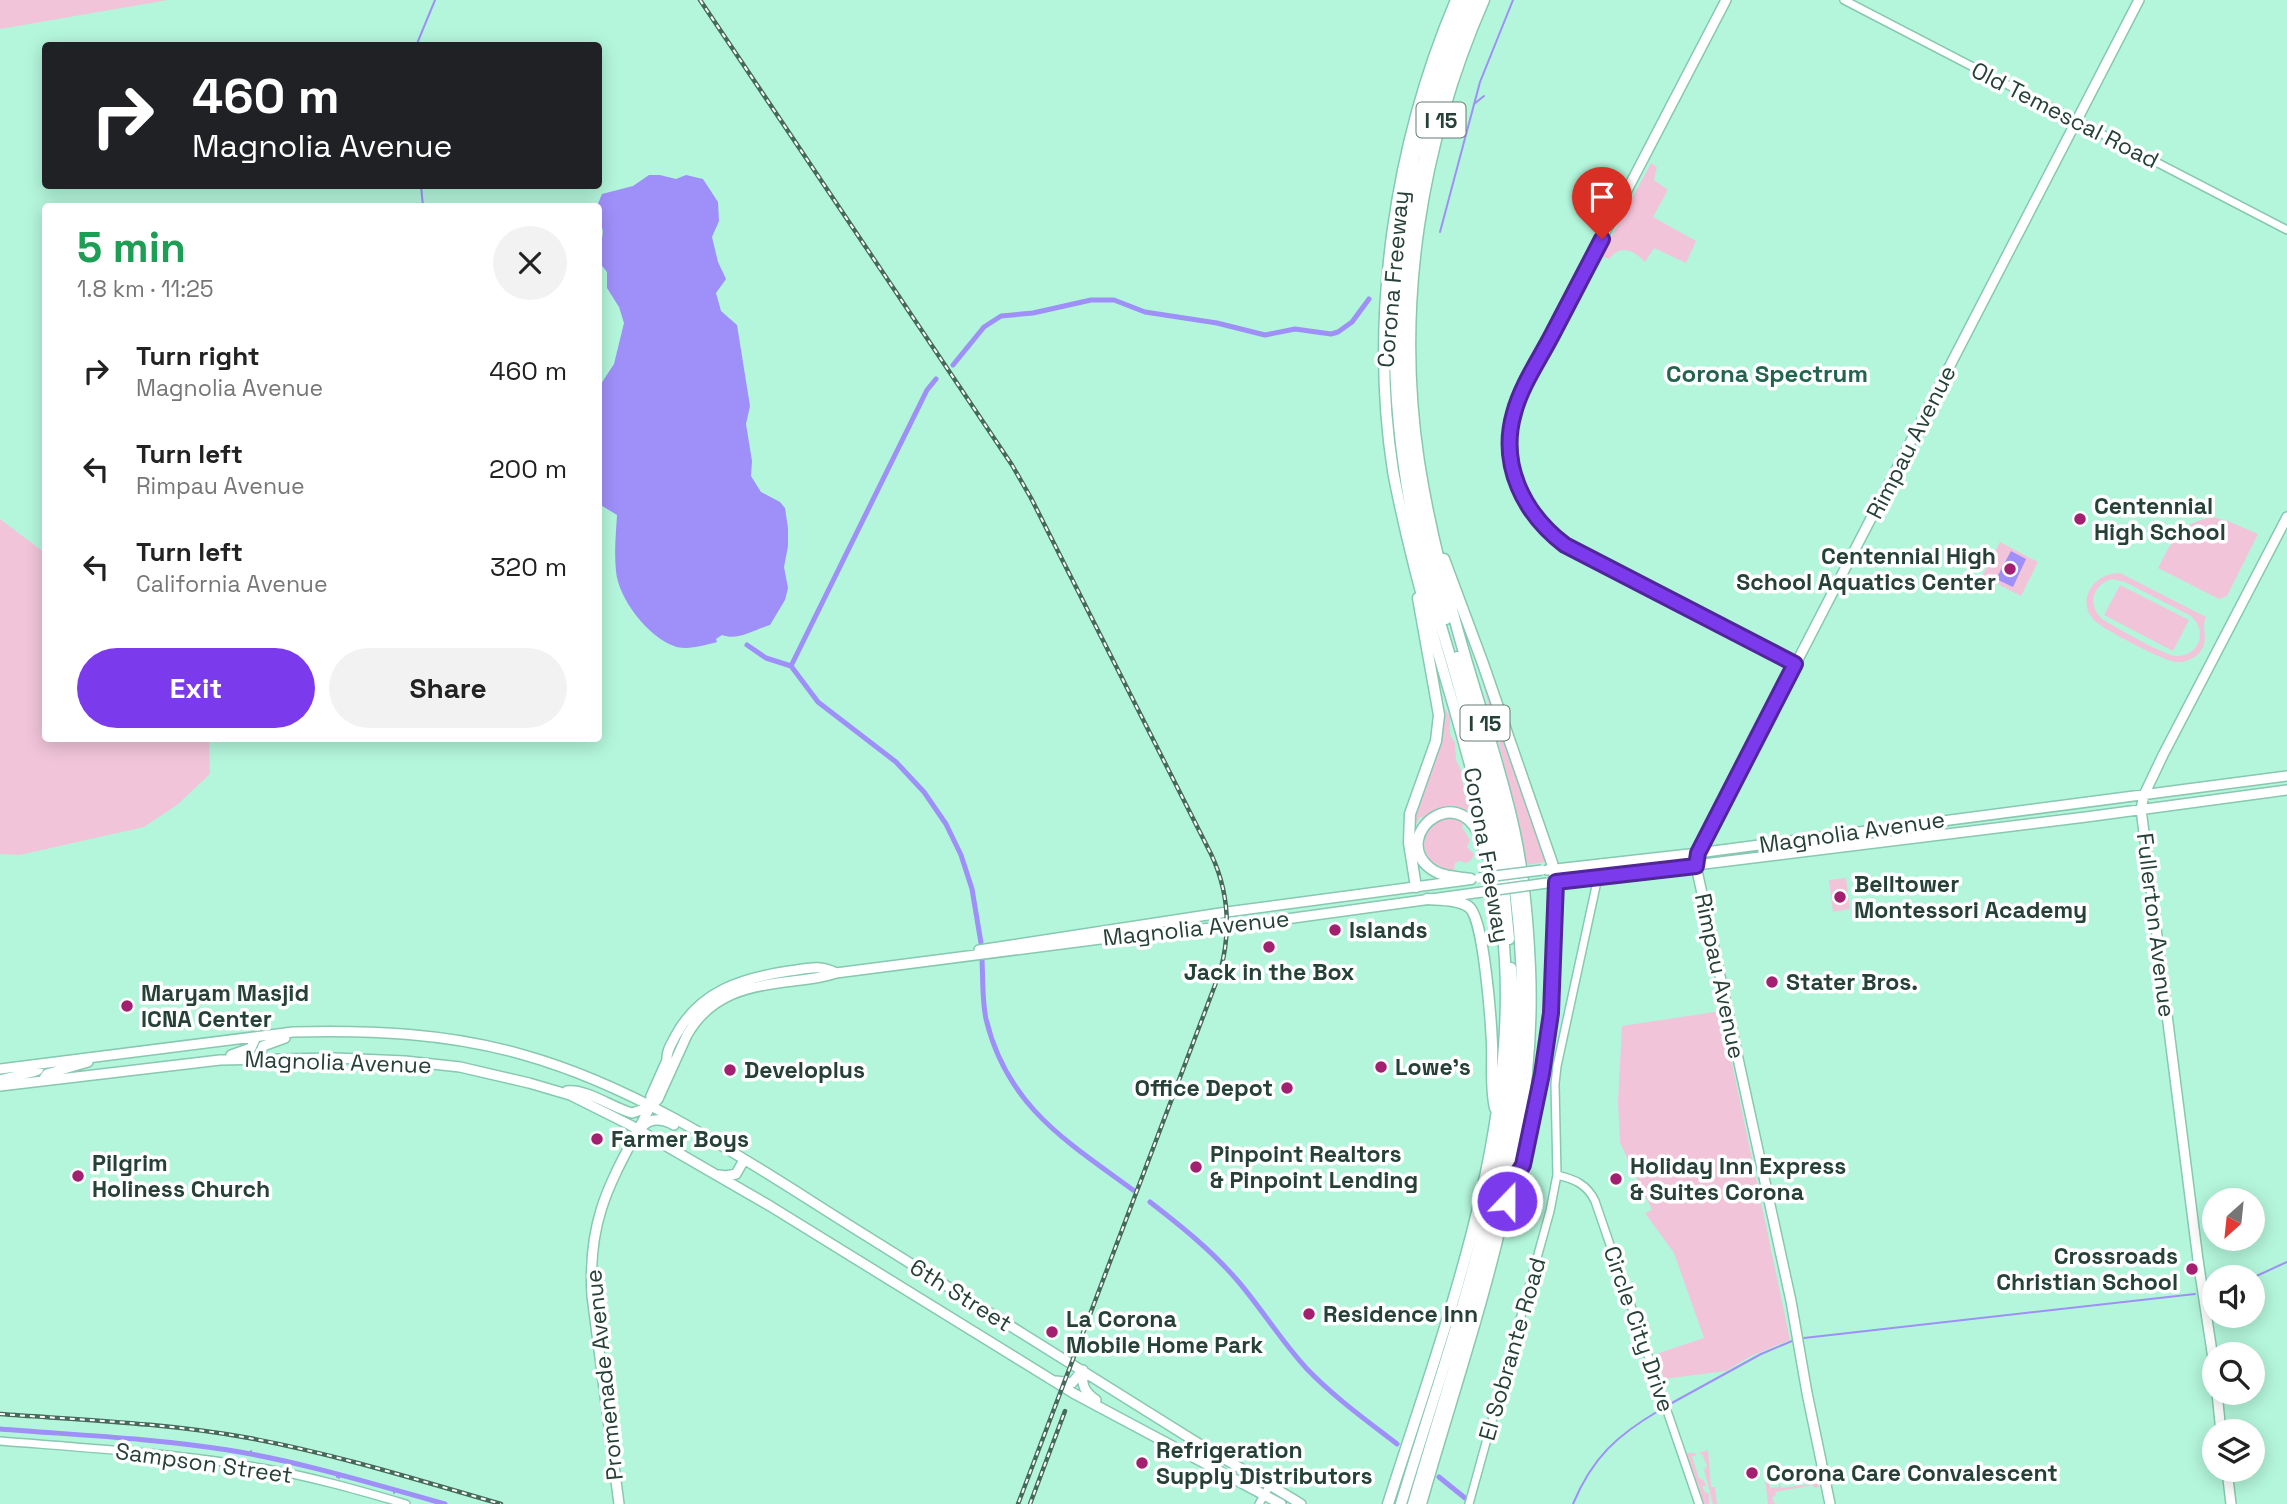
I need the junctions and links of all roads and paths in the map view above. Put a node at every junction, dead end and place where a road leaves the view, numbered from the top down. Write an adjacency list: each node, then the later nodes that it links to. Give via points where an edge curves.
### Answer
1 (1456, 0): 9 (highway, Corona Freeway / I 15, via 1439,40)
2 (1465, 0): 10 (highway, via 1425,111)
3 (1474, 0): 13 (highway, via 1443,82 1420,172 1406,277)
4 (1484, 0): 12 (highway, Corona Freeway / I 15, via 1447,99 1424,189 1414,265)
5 (1726, 0): 17 (main road, via 1519,398 1509,446 1513,473 1524,499 1549,533)
6 (1844, 0): 8 (street, Old Temescal Road)
7 (2139, 0): 8 (main road, Rimpau Avenue)
8 (2076, 121): 11 (street, Old Temescal Road); 17 (main road, Rimpau Avenue)
9 (1407, 150): 10 (highway); 16 (highway, Corona Freeway / I 15, via 1393,227 1385,374 1394,471)
10 (1405, 204): 63 (highway, via 1394,361 1402,459 1425,572 1494,822 1508,915 1514,1000 1510,1074)
11 (2287, 230)
12 (1412, 335): 13 (highway); 15 (highway, Corona Freeway / I 15, via 1413,409)
13 (1404, 388): 63 (highway, via 1415,494 1443,610 1492,773 1516,899 1522,993 1518,1082 1505,1169)
14 (2287, 517): 21 (main road, Fullerton Avenue)
15 (1434, 539): 33 (highway, via 1450,572); 62 (highway, Corona Freeway / I 15, via 1512,821 1525,901 1529,1039 1524,1109)
16 (1416, 569): 37 (highway, via 1439,715 1436,741 1410,814); 39 (highway, Corona Freeway / I 15, via 1484,817)
17 (1795, 664): 30 (main road, Rimpau Avenue)
18 (2287, 776): 19 (main road, Magnolia Avenue)
19 (2238, 783): 21 (main road, Magnolia Avenue); 22 (main road)
20 (2287, 790): 22 (main road, Magnolia Avenue)
21 (2144, 794): 23 (main road, Magnolia Avenue); 24 (main road, Fullerton Avenue)
22 (2239, 796): 24 (main road, Magnolia Avenue)
23 (2050, 807): 25 (main road, Magnolia Avenue); 26 (main road)
24 (2141, 809): 26 (main road, Magnolia Avenue); 64 (main road, Fullerton Avenue)
25 (1981, 815): 27 (main road); 28 (main road, Magnolia Avenue)
26 (2052, 820): 27 (main road, Magnolia Avenue)
27 (1983, 828): 29 (main road, Magnolia Avenue)
28 (1795, 839): 29 (main road); 30 (main road, Magnolia Avenue)
29 (1797, 852): 32 (main road, Magnolia Avenue)
30 (1698, 853): 31 (main road, Magnolia Avenue); 32 (main road, Rimpau Avenue)
31 (1601, 863): 33 (main road, Magnolia Avenue); 34 (street, El Sobrante Road)
32 (1696, 866): 34 (main road, Magnolia Avenue); 87 (main road, Rimpau Avenue, via 1791,1301)
33 (1553, 869): 35 (main road, Magnolia Avenue, bridge); 36 (highway)
34 (1600, 877): 36 (main road, Magnolia Avenue); 61 (street, El Sobrante Road, via 1557,1066)
35 (1476, 879): 37 (main road, Magnolia Avenue); 39 (highway, via 1441,874 1420,857 1417,843 1421,830 1437,814 1459,814 1477,828)
36 (1552, 883): 38 (main road, Magnolia Avenue, bridge); 62 (highway, via 1551,1013 1523,1165)
37 (1416, 887): 38 (main road); 40 (main road, Magnolia Avenue)
38 (1427, 899): 40 (main road, Magnolia Avenue, via 1243,925); 56 (highway, via 1470,907 1476,917 1490,1013 1492,1096)
39 (1500, 919): 56 (highway, Corona Freeway / I 15, via 1506,963)
40 (996, 950): 41 (main road, Magnolia Avenue)
41 (836, 973): 45 (main road, Magnolia Avenue, via 823,966 728,986 685,1020); 55 (main road, Magnolia Avenue, via 741,989 713,1005 692,1025)
42 (310, 1032): 43 (main road, Magnolia Avenue); 46 (main road, via 267,1043); 52 (main road, Magnolia Avenue, via 460,1040 529,1056)
43 (257, 1037): 44 (main road, Magnolia Avenue); 47 (main road, via 250,1049)
44 (113, 1054): 48 (main road, Magnolia Avenue); 51 (main road, via 47,1074)
45 (667, 1055): 52 (main road, via 645,1096); 55 (main road, Magnolia Avenue)
46 (259, 1058): 47 (main road, Magnolia Avenue); 54 (main road, Magnolia Avenue, via 428,1063)
47 (200, 1062): 51 (main road, Magnolia Avenue)
48 (41, 1063): 49 (main road, Magnolia Avenue); 50 (main road, via 33,1072)
49 (0, 1069)
50 (0, 1080)
51 (43, 1081): 53 (main road, Magnolia Avenue)
52 (606, 1084): 55 (main road, Magnolia Avenue)
53 (0, 1086)
54 (562, 1093): 55 (main road, via 572,1090 632,1113); 57 (main road, Magnolia Avenue)
55 (650, 1107): 57 (main road, Magnolia Avenue); 58 (main road, 6th Street)
56 (1497, 1116): 69 (highway, Corona Freeway / I 15)
57 (638, 1130): 58 (main road, via 657,1119); 60 (main road, 6th Street); 75 (main road, Promenade Avenue, via 606,1194 591,1255 592,1296)
58 (718, 1145): 59 (main road, 6th Street)
59 (744, 1160): 60 (main road, via 736,1174); 65 (main road, 6th Street)
60 (714, 1174): 66 (main road, 6th Street)
61 (1557, 1175): 85 (street, El Sobrante Road); 86 (street, Circle City Drive, via 1583,1185 1595,1201)
62 (1511, 1184): 69 (highway, Corona Freeway / I 15, via 1483,1298)
63 (1486, 1232): 69 (highway, via 1486,1254); 69 (highway, via 1477,1241)
64 (2210, 1342)
65 (1083, 1370): 66 (main road, via 1072,1383); 67 (main road, via 1081,1380 1087,1393); 72 (main road, 6th Street)
66 (1041, 1374): 67 (main road, 6th Street)
67 (1134, 1426): 73 (main road, 6th Street)
68 (0, 1441): 74 (street, Sampson Street, via 263,1468)
69 (1422, 1444): 70 (highway, Corona Freeway / I 15); 70 (highway, Corona Freeway / I 15)
70 (1412, 1479): 79 (highway, Corona Freeway / I 15); 80 (highway); 81 (highway); 82 (highway); 83 (highway); 84 (highway, Corona Freeway / I 15)
71 (2228, 1482): 88 (main road)
72 (1270, 1485): 73 (street); 78 (main road, 6th Street)
73 (1264, 1495): 76 (street); 77 (main road, 6th Street)
74 (406, 1504)
75 (619, 1504)
76 (1259, 1504)
77 (1281, 1504)
78 (1301, 1504)
79 (1388, 1504)
80 (1395, 1504)
81 (1401, 1504)
82 (1406, 1504)
83 (1413, 1504)
84 (1422, 1504)
85 (1469, 1504)
86 (1699, 1504)
87 (1830, 1504)
88 (2231, 1504)

